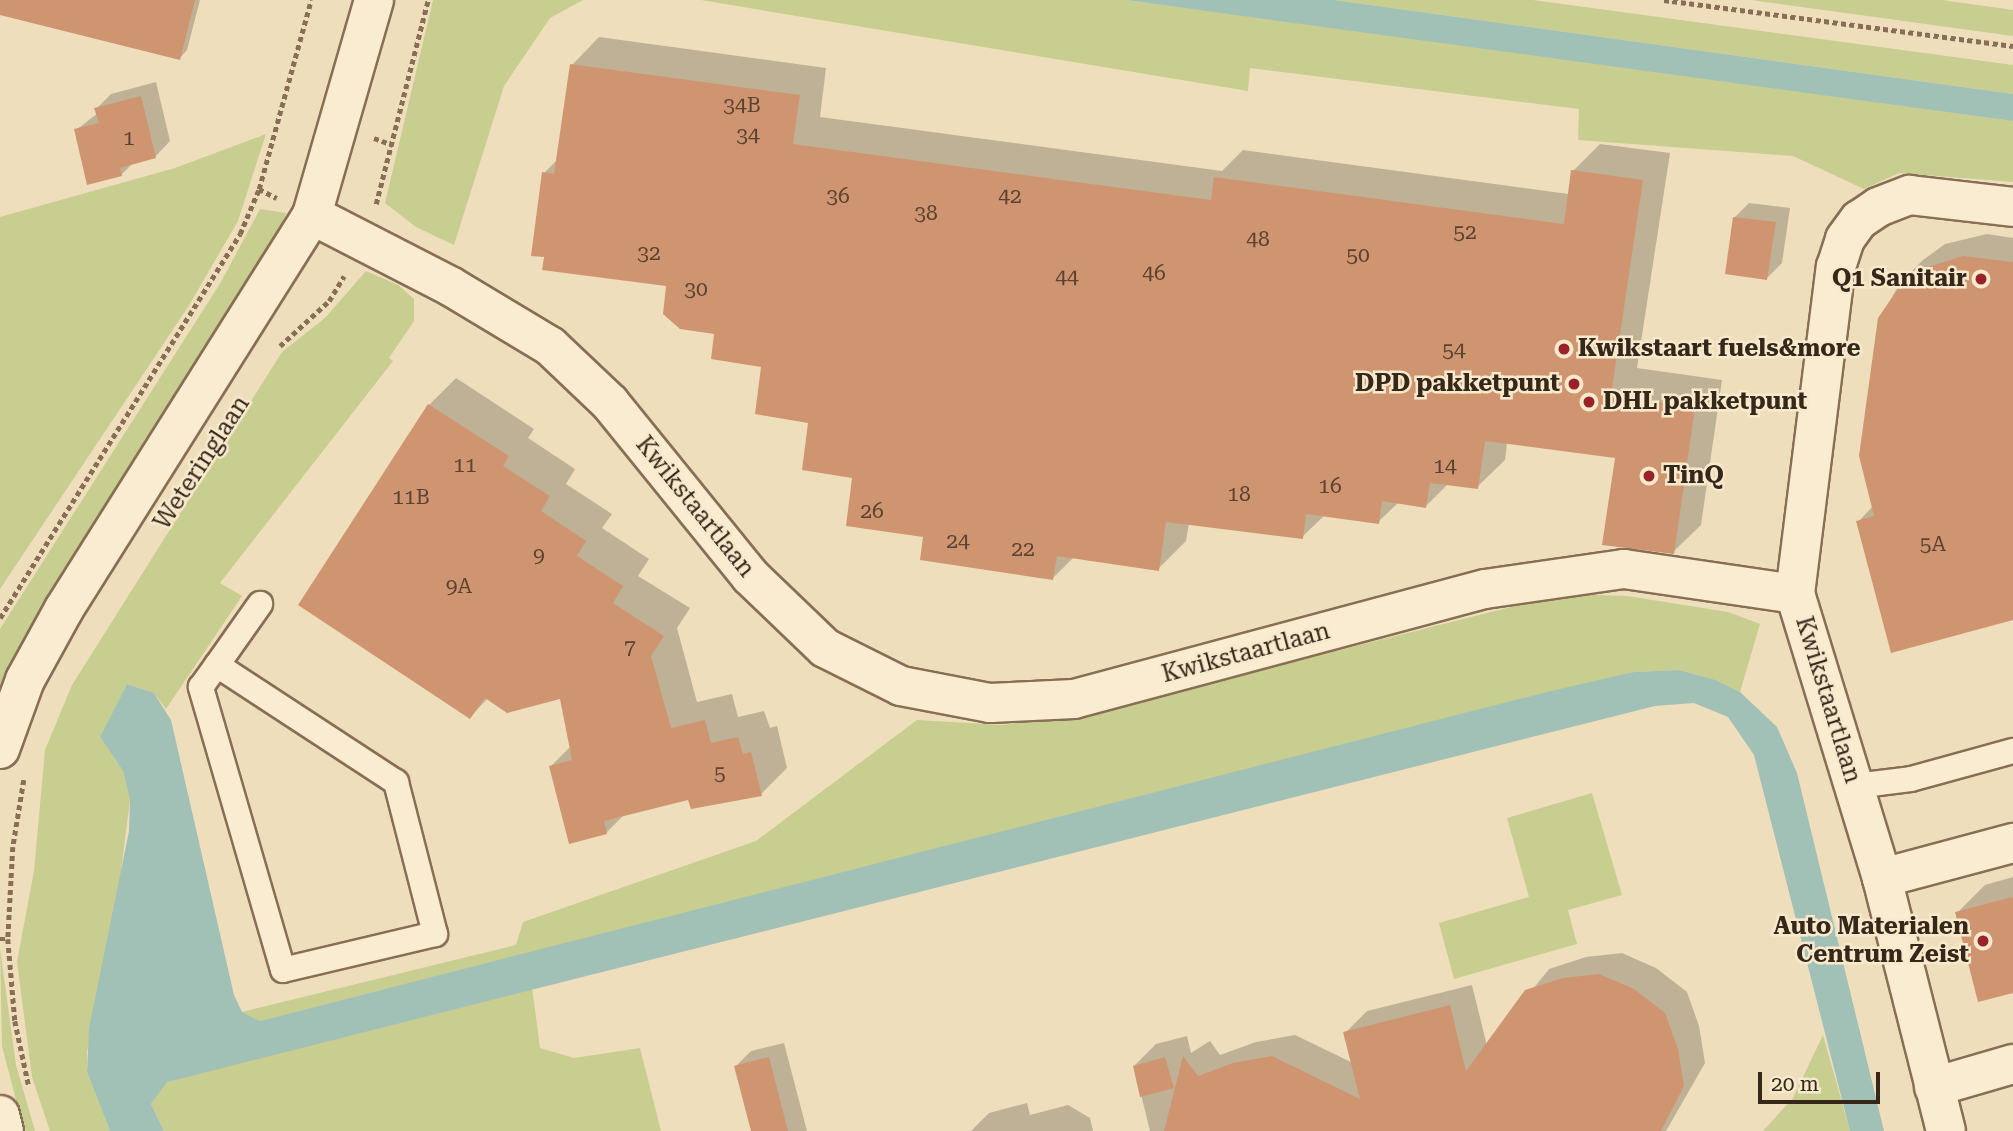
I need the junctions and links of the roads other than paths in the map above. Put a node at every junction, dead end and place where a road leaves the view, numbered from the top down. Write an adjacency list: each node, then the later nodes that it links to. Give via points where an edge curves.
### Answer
1 (374, 0): 3 (street, Weteringlaan)
2 (2013, 207): 4 (street, via 1910,195 1878,207 1859,220 1845,239 1836,267)
3 (312, 215): 4 (street, Kwikstaartlaan, via 450,286 550,346 610,403 750,576 825,648 901,686 990,703 1074,699 1485,589 1624,569); 8 (street, Weteringlaan, via 64,609 25,680)
4 (1795, 594): 9 (street, Kwikstaartlaan)
5 (260, 604): 6 (lane)
6 (217, 664): 6 (lane, via 396,782 435,934 283,970 201,687)
7 (2013, 751): 9 (lane, via 1911,779)
8 (13, 762)
9 (1855, 786): 11 (street, Kwikstaartlaan)
10 (2013, 843): 11 (street)
11 (1882, 878): 13 (street, Kwikstaartlaan, via 1917,1002)
12 (2013, 1064): 13 (street)
13 (1934, 1087): 16 (street, Kwikstaartlaan)
14 (16, 1105): 15 (street)
15 (4, 1131)
16 (1946, 1131)

